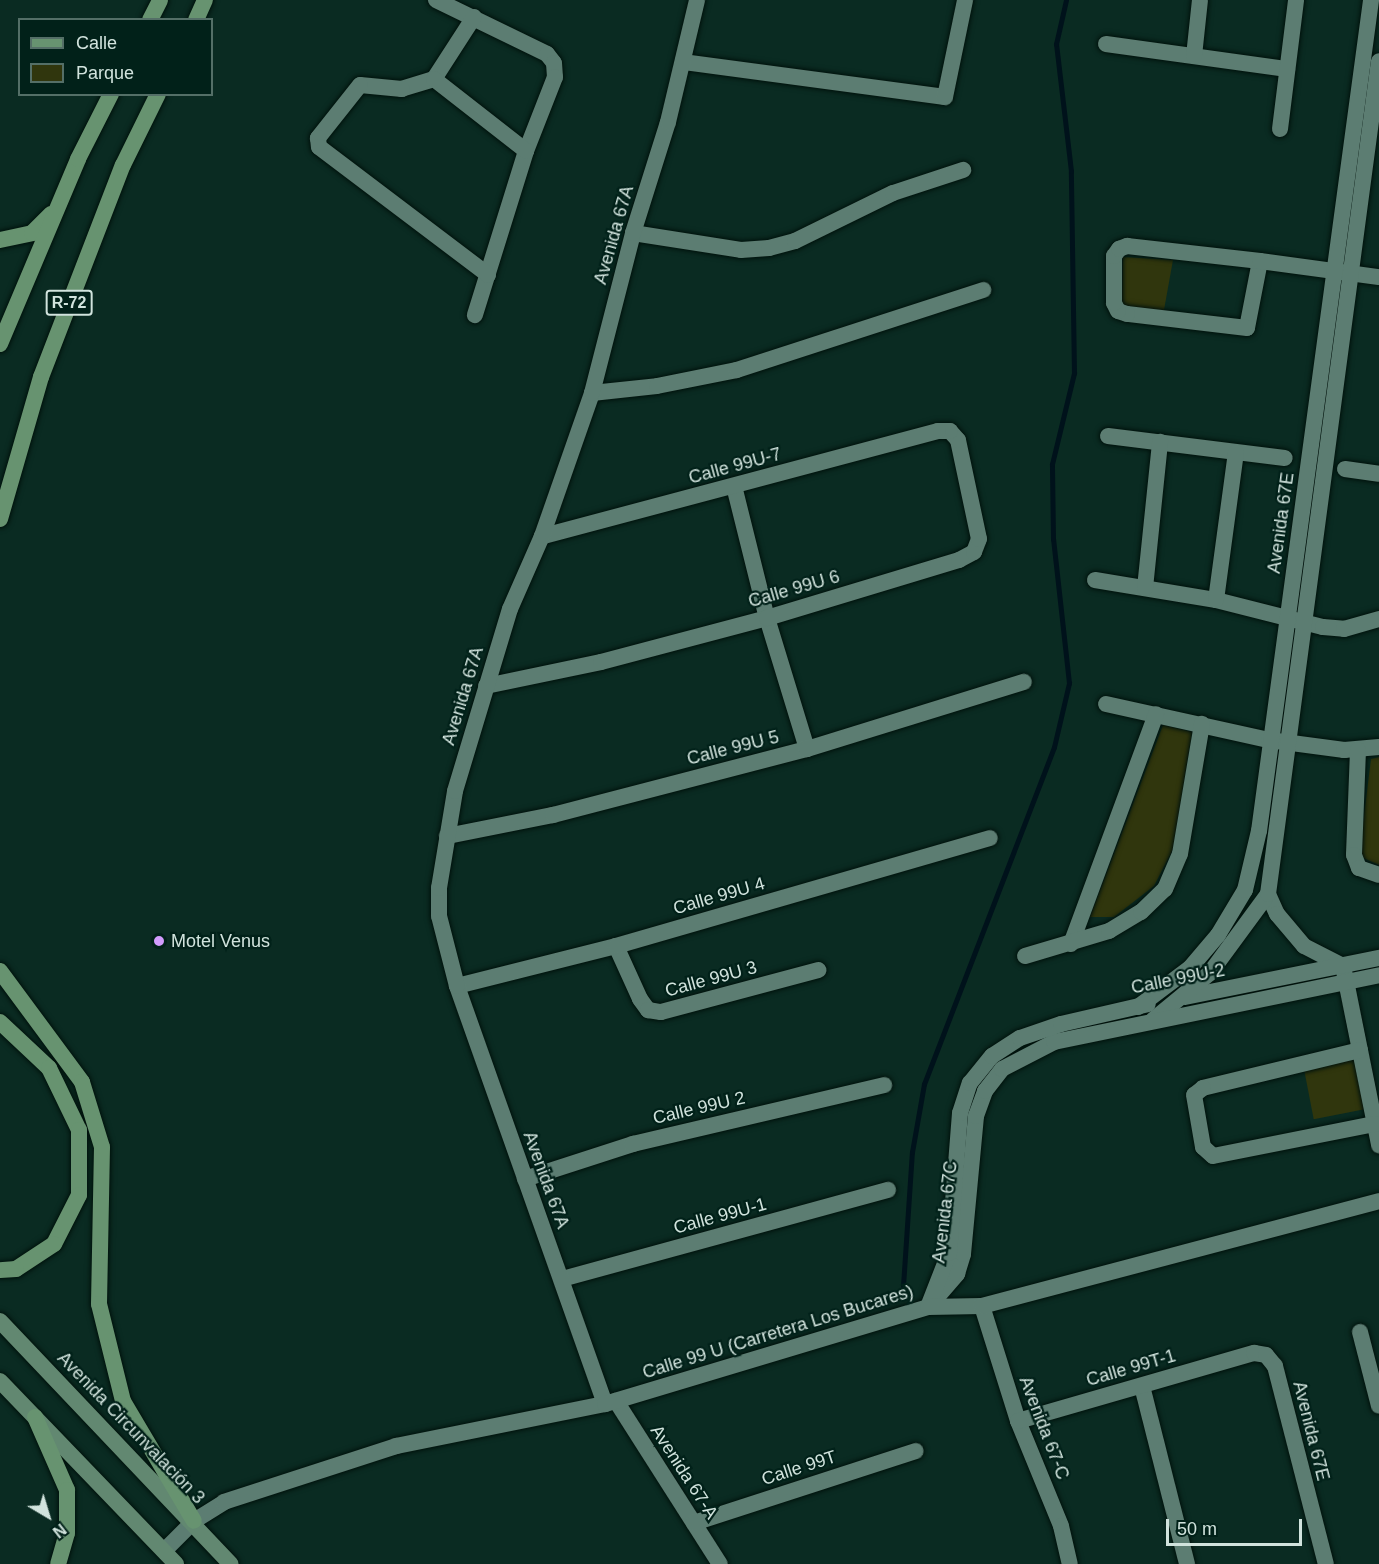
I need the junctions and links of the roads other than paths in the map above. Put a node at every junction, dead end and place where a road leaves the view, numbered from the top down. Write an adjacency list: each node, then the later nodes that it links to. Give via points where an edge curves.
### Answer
1 (160, 0): 10 (main road)
2 (206, 0): 11 (main road)
3 (436, 0): 9 (street)
4 (697, 0): 15 (street, Avenida 67A)
5 (965, 0): 15 (street, via 945,97)
6 (1200, 0): 13 (street)
7 (1296, 0): 16 (street)
8 (1371, 0): 18 (street, Avenida 67E)
9 (474, 17): 17 (street); 23 (street, via 547,54 554,63 555,77)
10 (151, 18)
11 (197, 18)
12 (1106, 44): 13 (street)
13 (1194, 56): 16 (street)
14 (1379, 61): 19 (street, Avenida 67E)
15 (683, 62): 26 (street, Avenida 67A, via 669,122)
16 (1287, 69): 22 (street)
17 (434, 79): 23 (street); 30 (street, via 402,89 360,86 318,138 319,147)
18 (1358, 83): 19 (street); 29 (street, Avenida 67E)
19 (1377, 86): 29 (street, Avenida 67E)
20 (110, 96): 25 (main road, R-72)
21 (157, 96): 44 (main road, R-72, via 123,165 41,377)
22 (1280, 129)
23 (526, 151): 30 (street)
24 (963, 170): 26 (street, via 893,193 795,241 769,248 741,250)
25 (58, 207): 27 (main road, via 32,233); 34 (main road, R-72)
26 (633, 233): 35 (street, Avenida 67A)
27 (0, 240)
28 (1260, 261): 28 (street, via 1119,249 1114,256 1114,303 1118,311 1127,314 1247,328); 29 (street)
29 (1343, 273): 31 (street); 49 (street, Avenida 67E); 52 (street, Avenida 67E)
30 (488, 275): 33 (street)
31 (1379, 277)
32 (983, 290): 35 (street, via 737,370 657,386)
33 (475, 315)
34 (0, 345)
35 (592, 393): 45 (street, Avenida 67A)
36 (938, 431): 43 (street, Calle 99U-7); 50 (street, Calle 99U 6, via 950,431 958,440 976,515 979,539 974,552)
37 (1108, 436): 38 (street)
38 (1160, 442): 39 (street); 47 (street)
39 (1236, 452): 40 (street); 48 (street)
40 (1285, 458)
41 (1345, 469): 42 (street)
42 (1379, 474)
43 (734, 486): 45 (street, Calle 99U-7); 50 (street)
44 (0, 519)
45 (542, 536): 54 (street, Avenida 67A, via 510,609)
46 (1095, 580): 47 (street)
47 (1144, 588): 48 (street)
48 (1216, 600): 49 (street)
49 (1288, 615): 52 (street); 58 (street, Avenida 67E)
50 (768, 618): 54 (street, Calle 99U 6, via 601,662); 61 (street)
51 (1379, 619): 52 (street, via 1344,629)
52 (1304, 621): 59 (street, Avenida 67E)
53 (1024, 682): 61 (street, Calle 99U 5)
54 (486, 686): 63 (street, Avenida 67A, via 454,791)
55 (1106, 704): 56 (street)
56 (1156, 714): 57 (street); 67 (street)
57 (1202, 724): 58 (street); 67 (street, via 1180,854 1165,889 1141,912 1109,931)
58 (1269, 740): 59 (street); 77 (street, Avenida 67E, via 1259,831 1245,890 1218,935 1190,968)
59 (1287, 742): 62 (street); 66 (street, Avenida 67E)
60 (1379, 747): 62 (street)
61 (807, 749): 63 (street, Calle 99U 5, via 553,815)
62 (1358, 750): 65 (street, via 1354,855 1359,868)
63 (447, 836): 75 (street, Avenida 67A, via 439,916)
64 (990, 838): 68 (street, Calle 99U 4)
65 (1379, 875)
66 (1268, 894): 73 (street, via 1289,932); 76 (street, Avenida 67E, via 1233,946)
67 (1071, 944): 69 (street)
68 (616, 946): 71 (street, Calle 99U 3, via 640,999 648,1010 661,1012); 75 (street, Calle 99U 4)
69 (1025, 956)
70 (1379, 958): 73 (street, Calle 99U-2)
71 (819, 970)
72 (0, 971): 102 (main road, via 82,1083 102,1147 99,1305 123,1401)
73 (1345, 974): 74 (street, Calle 99U-2); 76 (street, Calle 99U-2); 78 (street, Calle 99U-2); 80 (street)
74 (1379, 975)
75 (457, 986): 85 (street, Avenida 67A)
76 (1185, 997): 77 (street, Calle 99U-2); 78 (street, Avenida 67E)
77 (1137, 1007): 81 (street, Calle 99U-2, via 1061,1023 1020,1038)
78 (1153, 1020): 81 (street, Calle 99U-2, via 1054,1042)
79 (0, 1022): 88 (main road, via 49,1068 80,1130 79,1195 54,1244 16,1269)
80 (1360, 1050): 83 (street); 83 (street, via 1203,1088 1194,1095 1203,1147 1213,1156)
81 (997, 1063): 91 (street, Avenida 67C, via 976,1116 963,1254 957,1274)
82 (884, 1084): 85 (street, Calle 99U 2, via 633,1144)
83 (1375, 1124): 84 (street)
84 (1379, 1145)
85 (525, 1179): 89 (street, Avenida 67A)
86 (888, 1190): 89 (street, Calle 99U-1)
87 (1379, 1201): 90 (street, Calle 99 U (Carretera Los Bucares))
88 (0, 1270)
89 (562, 1279): 97 (street, Avenida 67A)
90 (982, 1306): 91 (street, Calle 99 U (Carretera Los Bucares)); 100 (street, Avenida 67-C)
91 (928, 1307): 97 (street, Calle 99 U (Carretera Los Bucares))
92 (0, 1321): 102 (main road, Avenida Circunvalación 3)
93 (1360, 1332): 98 (street)
94 (1254, 1353): 96 (street, Calle 99T-1); 111 (street, Avenida 67E, via 1266,1356 1275,1366)
95 (0, 1381): 99 (main road)
96 (1142, 1386): 100 (street, Calle 99T-1); 110 (street)
97 (610, 1402): 102 (street, Calle 99 U (Carretera Los Bucares), via 396,1446 224,1502); 103 (street, Avenida 67-A)
98 (1379, 1406)
99 (35, 1417): 104 (main road); 105 (main road, via 67,1490 67,1533)
100 (1018, 1421): 109 (street, Avenida 67-C, via 1061,1526)
101 (916, 1451): 103 (street, Calle 99T)
102 (194, 1521): 104 (street, Calle 99 U (Carretera Los Bucares)); 107 (main road, Avenida Circunvalación 3)
103 (694, 1523): 108 (street, Avenida 67-A)
104 (165, 1550): 106 (main road)
105 (58, 1564)
106 (176, 1564)
107 (231, 1564)
108 (720, 1564)
109 (1070, 1564)
110 (1187, 1564)
111 (1326, 1564)

